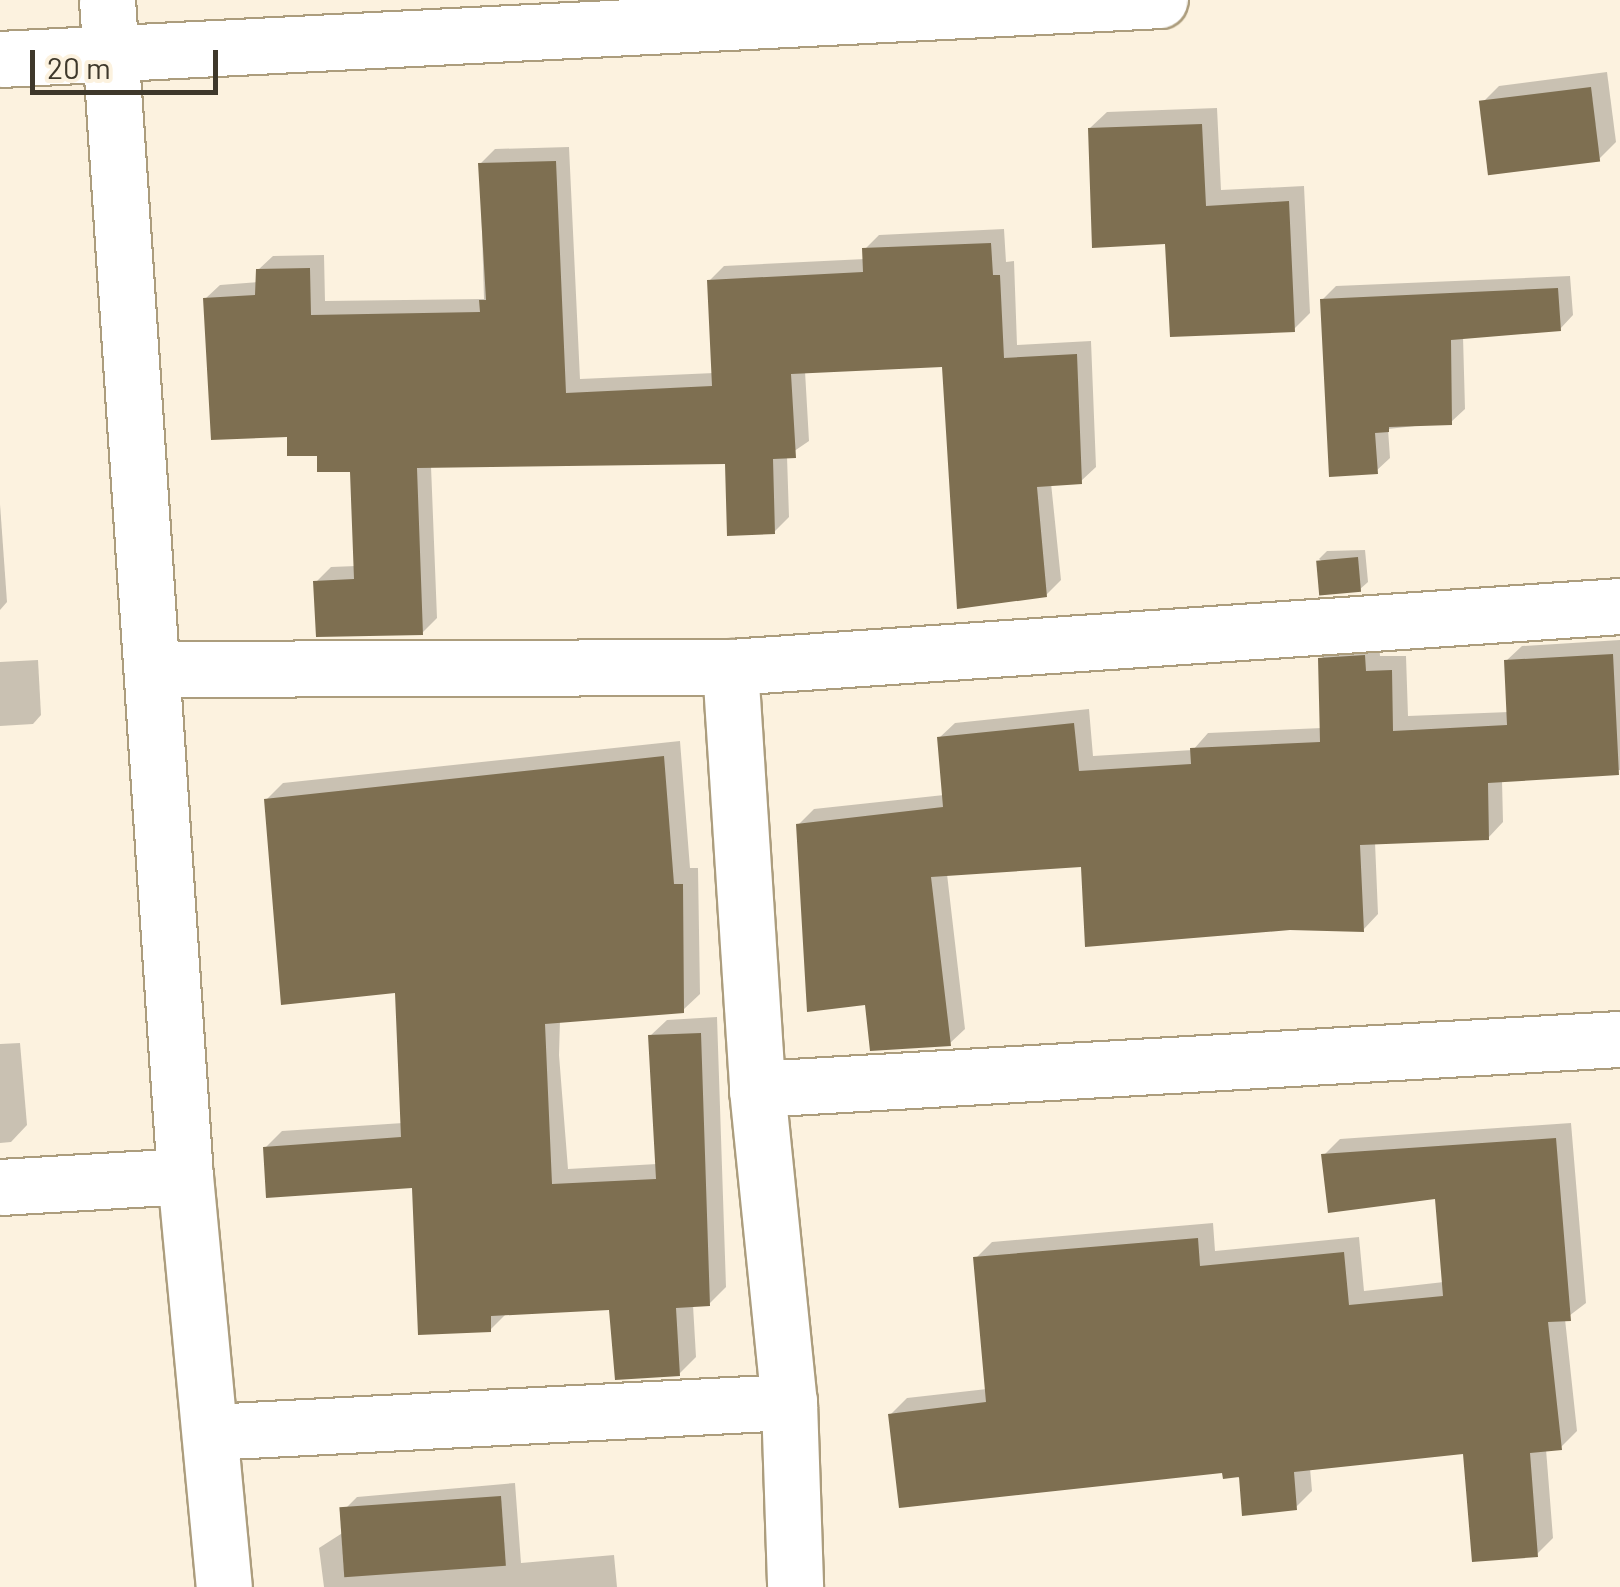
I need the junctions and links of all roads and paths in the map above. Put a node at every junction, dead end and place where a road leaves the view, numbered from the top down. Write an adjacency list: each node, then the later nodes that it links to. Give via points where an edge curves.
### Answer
1 (107, 0): 4 (street)
2 (1160, 0): 3 (street)
3 (1102, 2): 4 (street)
4 (112, 56): 5 (street); 8 (street)
5 (0, 59)
6 (1620, 606): 7 (street)
7 (730, 667): 8 (street); 10 (street)
8 (153, 669): 11 (street)
9 (1620, 1038): 10 (street)
10 (757, 1089): 13 (street)
11 (185, 1176): 12 (street); 14 (street)
12 (0, 1187)
13 (789, 1402): 14 (street); 16 (street)
14 (210, 1432): 15 (street)
15 (224, 1587)
16 (795, 1587)

